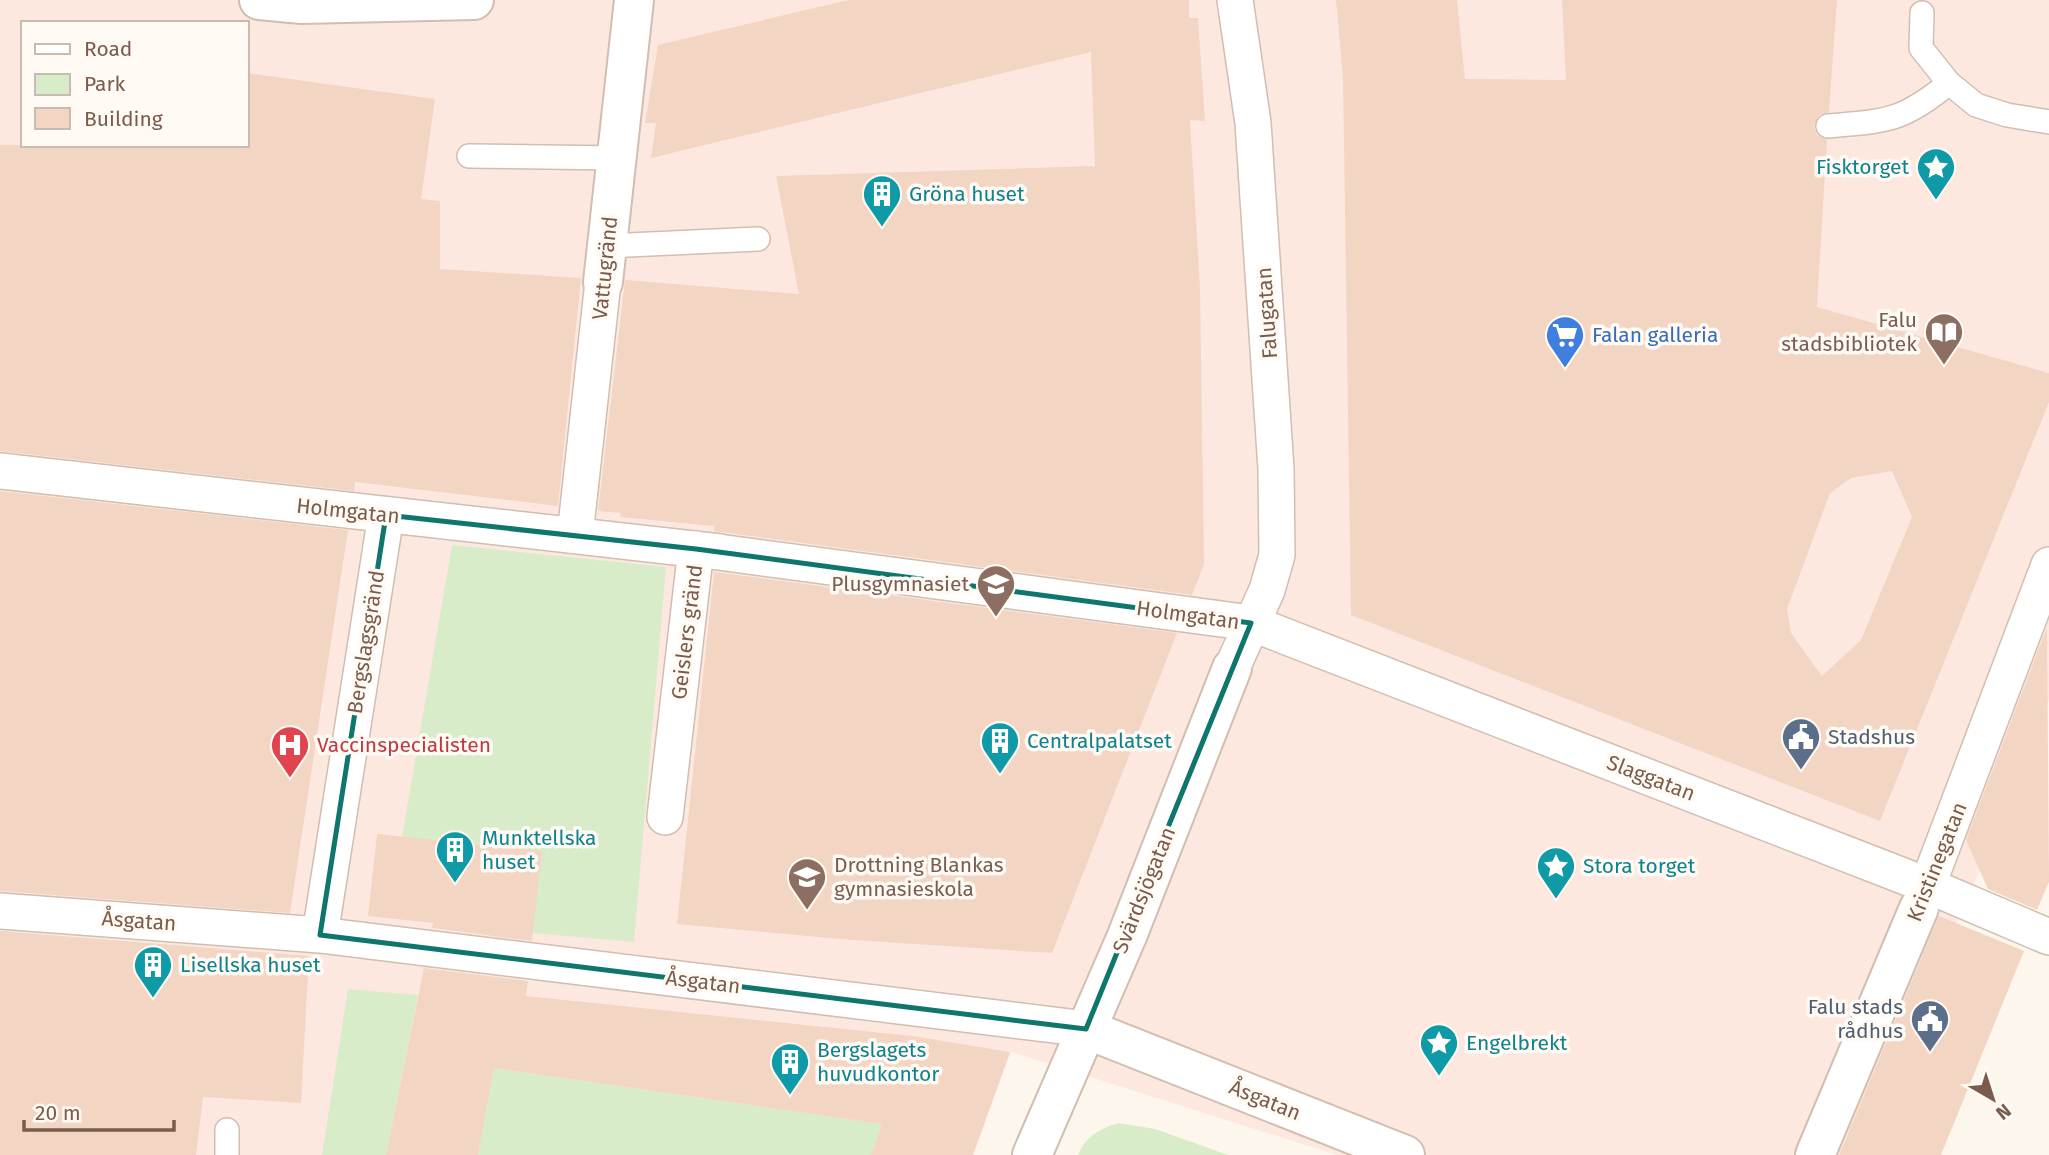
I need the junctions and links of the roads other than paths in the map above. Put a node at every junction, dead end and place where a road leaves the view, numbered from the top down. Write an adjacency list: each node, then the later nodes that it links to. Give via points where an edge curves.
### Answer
1 (259, 0): 2 (street, via 302,4)
2 (474, 0)
3 (634, 0): 10 (street, Vattugränd)
4 (1235, 0): 18 (street, Falugatan, via 1253,123 1276,469 1277,555 1268,590)
5 (1923, 13): 6 (lane, via 1922,48)
6 (1949, 83): 7 (lane, via 1976,104); 8 (lane, via 1907,114 1884,122)
7 (2049, 122)
8 (1828, 126)
9 (469, 156): 10 (lane)
10 (618, 158): 12 (street, Vattugränd)
11 (758, 239): 12 (lane)
12 (605, 264): 15 (street, Vattugränd)
13 (0, 471): 14 (street, Holmgatan)
14 (386, 515): 15 (street, Holmgatan); 22 (street, Bergslagsgränd)
15 (575, 535): 16 (street, Holmgatan)
16 (696, 549): 16 (street, Geislers gränd, via 694,572 666,817 667,804); 18 (street, Holmgatan)
17 (2049, 565): 20 (street, Kristinegatan)
18 (1251, 623): 19 (street, Svärdsjögatan); 20 (street, Slaggatan)
19 (1232, 668): 24 (street, Svärdsjögatan, via 1127,936)
20 (1924, 897): 23 (street, Slaggatan); 29 (street, Kristinegatan)
21 (0, 911): 22 (street, Åsgatan)
22 (320, 935): 24 (street, Åsgatan)
23 (2049, 937)
24 (1079, 1028): 27 (street, Svärdsjögatan); 28 (street, Åsgatan)
25 (227, 1130): 26 (lane)
26 (227, 1155)
27 (1032, 1155)
28 (1405, 1155)
29 (1815, 1155)

